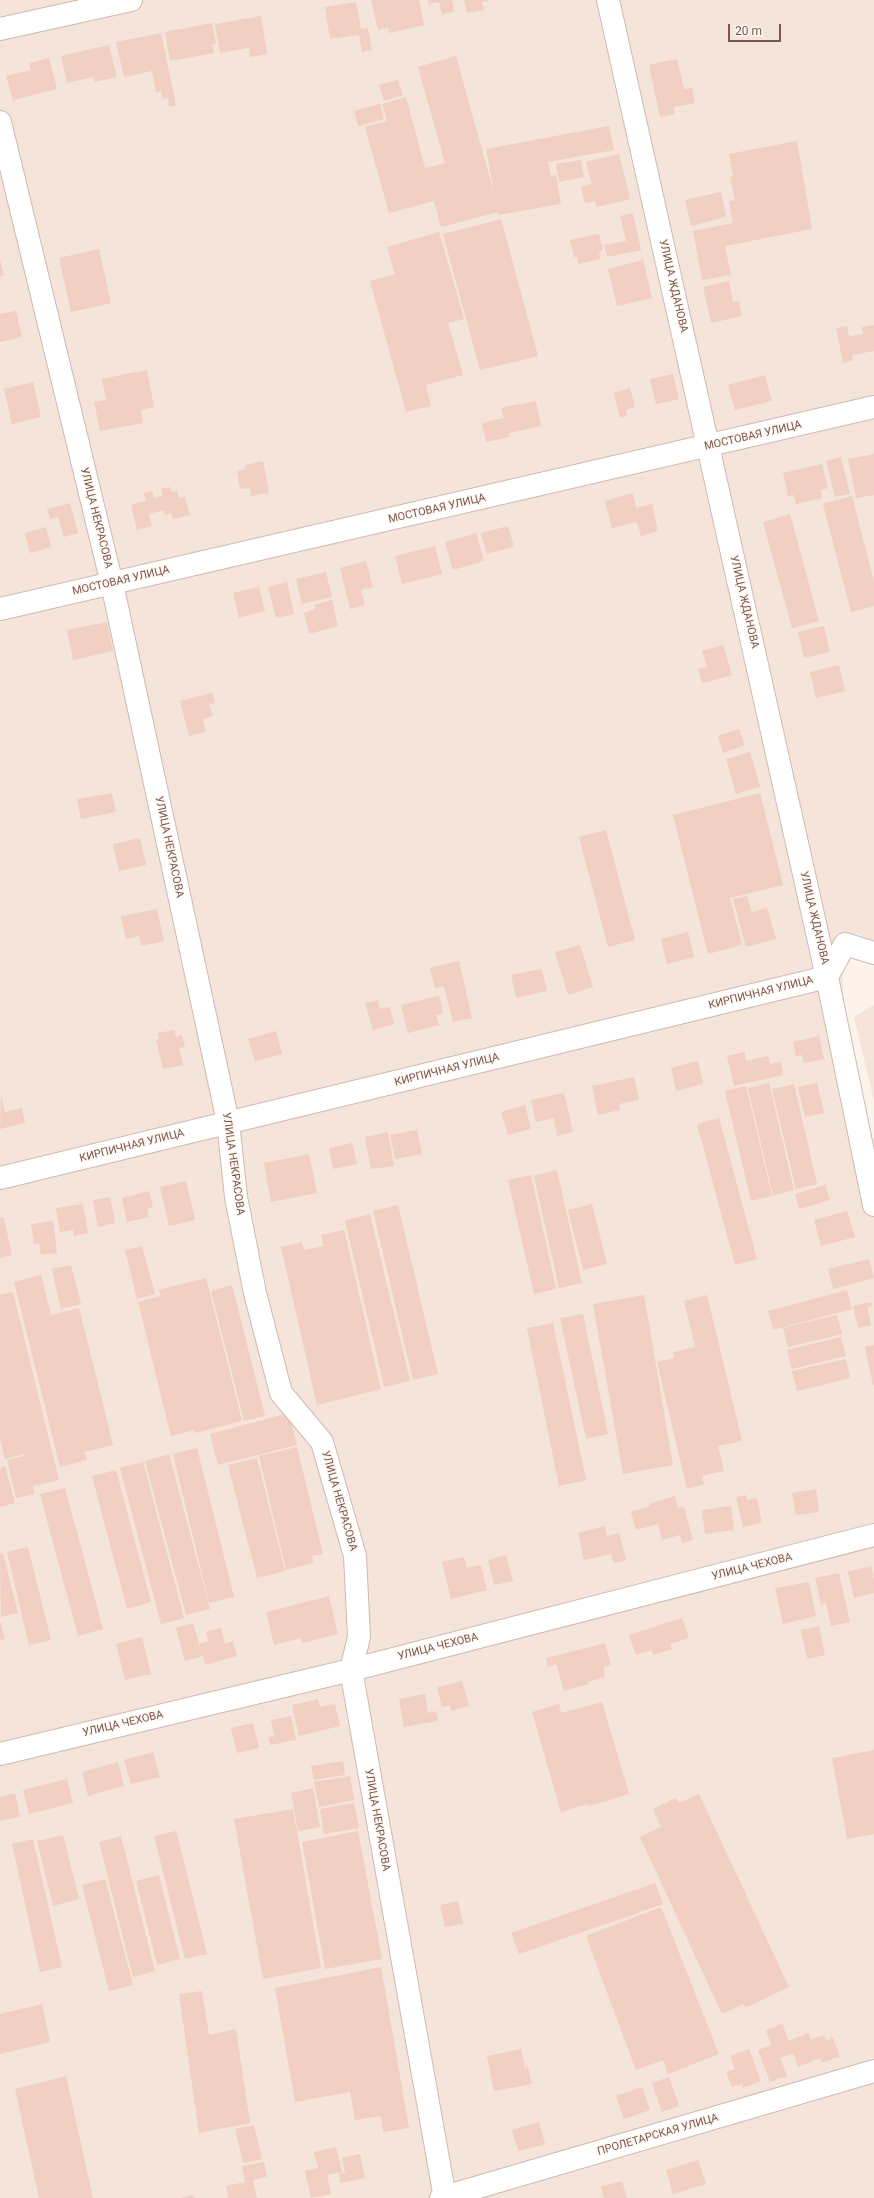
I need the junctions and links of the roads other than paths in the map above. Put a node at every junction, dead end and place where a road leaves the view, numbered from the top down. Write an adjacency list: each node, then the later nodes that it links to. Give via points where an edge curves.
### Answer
1 (131, 0): 3 (street)
2 (608, 0): 6 (street, УЛИЦА ЖДАНОВА)
3 (0, 29)
4 (0, 122): 7 (street, УЛИЦА НЕКРАСОВА)
5 (874, 407): 6 (street, МОСТОВАЯ УЛИЦА)
6 (709, 446): 7 (street, МОСТОВАЯ УЛИЦА); 10 (street, УЛИЦА ЖДАНОВА)
7 (112, 584): 8 (street, МОСТОВАЯ УЛИЦА); 11 (street, УЛИЦА НЕКРАСОВА)
8 (0, 609)
9 (874, 953): 10 (street, КИРПИЧНАЯ УЛИЦА, via 845,944)
10 (827, 977): 11 (street, КИРПИЧНАЯ УЛИЦА); 13 (street, УЛИЦА ЖДАНОВА)
11 (228, 1122): 12 (street, КИРПИЧНАЯ УЛИЦА); 15 (street, УЛИЦА НЕКРАСОВА, via 236,1197 252,1278 281,1393 322,1442 356,1556 359,1637)
12 (0, 1178)
13 (874, 1205)
14 (874, 1535): 15 (street, УЛИЦА ЧЕХОВА)
15 (351, 1670): 16 (street, УЛИЦА ЧЕХОВА); 18 (street, УЛИЦА НЕКРАСОВА)
16 (0, 1754)
17 (874, 2071): 18 (street, ПРОЛЕТАРСКАЯ УЛИЦА)
18 (444, 2198)

